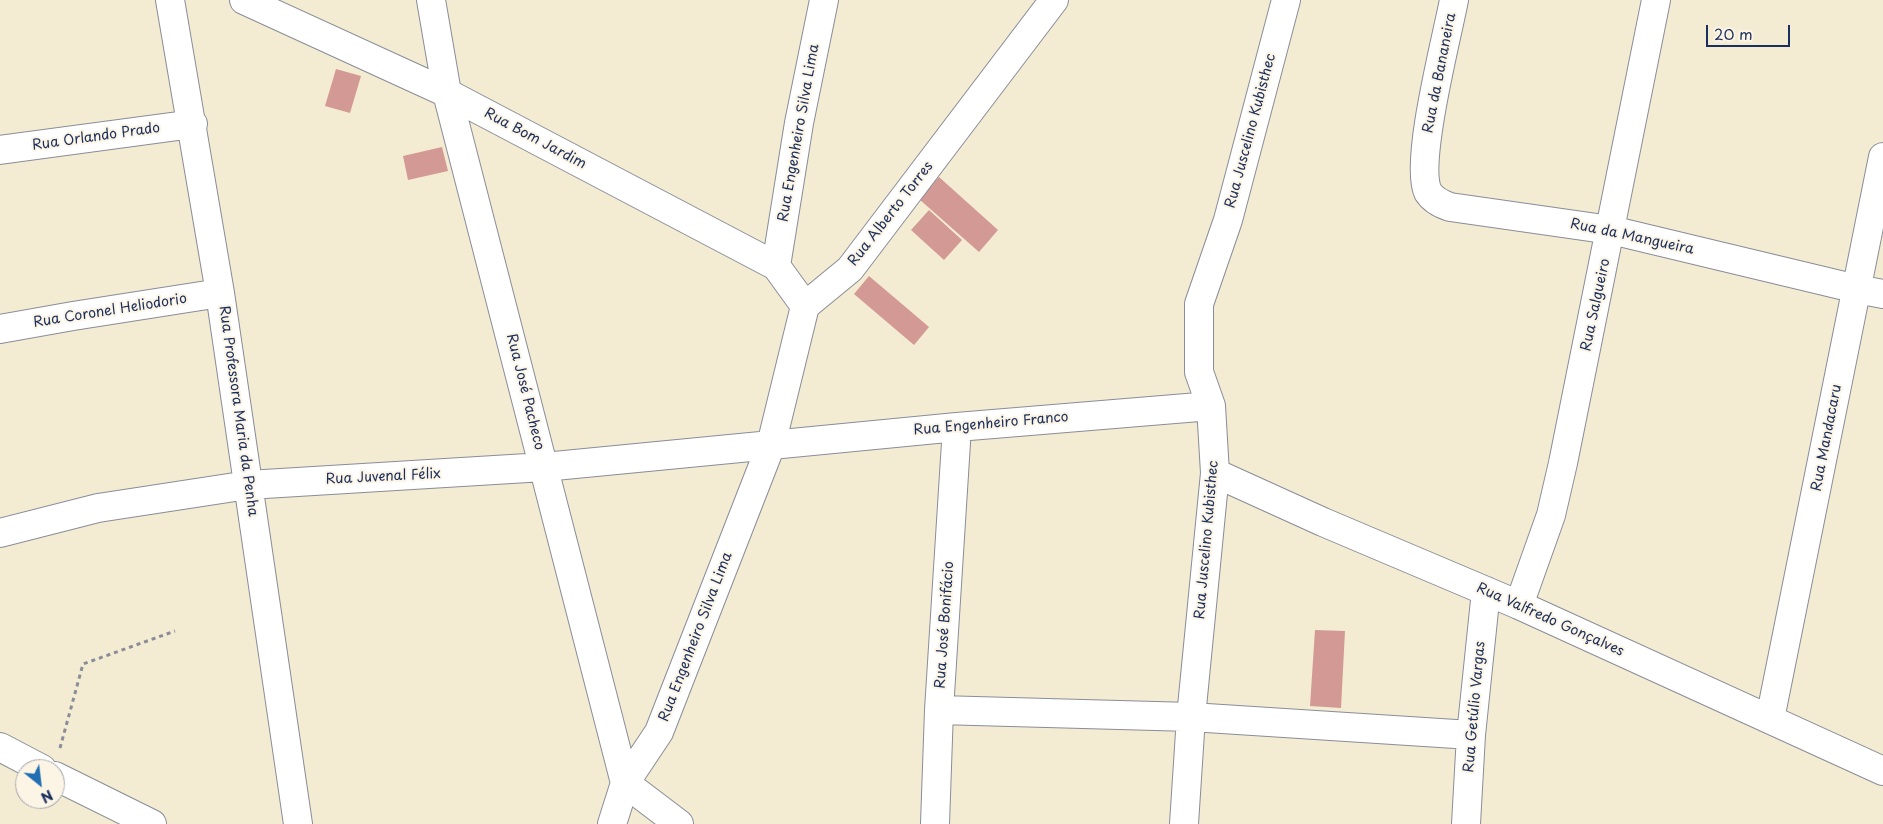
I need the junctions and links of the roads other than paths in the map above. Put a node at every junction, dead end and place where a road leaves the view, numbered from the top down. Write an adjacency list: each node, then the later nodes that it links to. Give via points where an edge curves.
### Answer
1 (170, 0): 10 (street, Rua Professora Maria da Penha)
2 (244, 0): 9 (street, Rua Bom Jardim)
3 (431, 0): 9 (street, Rua José Pacheco)
4 (824, 0): 15 (street, Rua Engenheiro Silva Lima, via 799,123)
5 (1054, 0): 18 (street, Rua Alberto Torres, via 850,269)
6 (1286, 0): 20 (street, Rua Juscelino Kubisthec, via 1228,220 1199,304 1199,372)
7 (1454, 0): 11 (street, Rua da Bananeira)
8 (1656, 0): 14 (street, Rua Salgueiro)
9 (448, 93): 15 (street, Rua Bom Jardim); 23 (street, Rua José Pacheco)
10 (193, 124): 12 (street, Rua Orlando Prado); 17 (street, Rua Professora Maria da Penha)
11 (1425, 146): 14 (street, Rua da Mangueira, via 1426,183 1439,203)
12 (0, 150)
13 (1883, 157): 16 (street, Rua Mandacaru)
14 (1611, 230): 16 (street, Rua da Mangueira); 28 (street, Rua Salgueiro, via 1551,515)
15 (776, 266): 18 (street, Rua Bom Jardim)
16 (1870, 292): 31 (street, Rua Mandacaru)
17 (220, 293): 19 (street, Rua Coronel Heliodorio); 25 (street, Rua Professora Maria da Penha)
18 (805, 306): 22 (street)
19 (0, 330)
20 (1210, 406): 21 (street, Rua Engenheiro Franco); 24 (street, Rua Juscelino Kubisthec)
21 (958, 427): 22 (street, Rua Engenheiro Franco); 29 (street, Rua José Bonifácio)
22 (771, 445): 23 (street, Rua Juvenal Félix); 37 (street, Rua Engenheiro Silva Lima, via 659,732)
23 (544, 467): 25 (street, Rua Juvenal Félix); 37 (street, Rua José Pacheco)
24 (1215, 473): 27 (street, Rua Valfredo Gonçalves); 30 (street, Rua Juscelino Kubisthec)
25 (248, 485): 26 (street, Rua Juvenal Félix, via 98,508); 39 (street, Rua Professora Maria da Penha)
26 (0, 533)
27 (1486, 591): 28 (street, Rua Valfredo Gonçalves); 32 (street, Rua Getúlio Vargas)
28 (1519, 606): 31 (street, Rua Valfredo Gonçalves)
29 (939, 710): 30 (street); 42 (street, Rua José Bonifácio)
30 (1191, 716): 32 (street); 43 (street, Rua Juscelino Kubisthec)
31 (1770, 719): 35 (street, Rua Valfredo Gonçalves)
32 (1472, 735): 44 (street, Rua Getúlio Vargas)
33 (0, 747): 34 (street)
34 (35, 759)
35 (1883, 771)
36 (65, 773): 38 (street)
37 (625, 783): 40 (street, Rua Engenheiro Silva Lima); 41 (street)
38 (152, 824)
39 (298, 824)
40 (612, 824)
41 (679, 824)
42 (935, 824)
43 (1184, 824)
44 (1466, 824)

